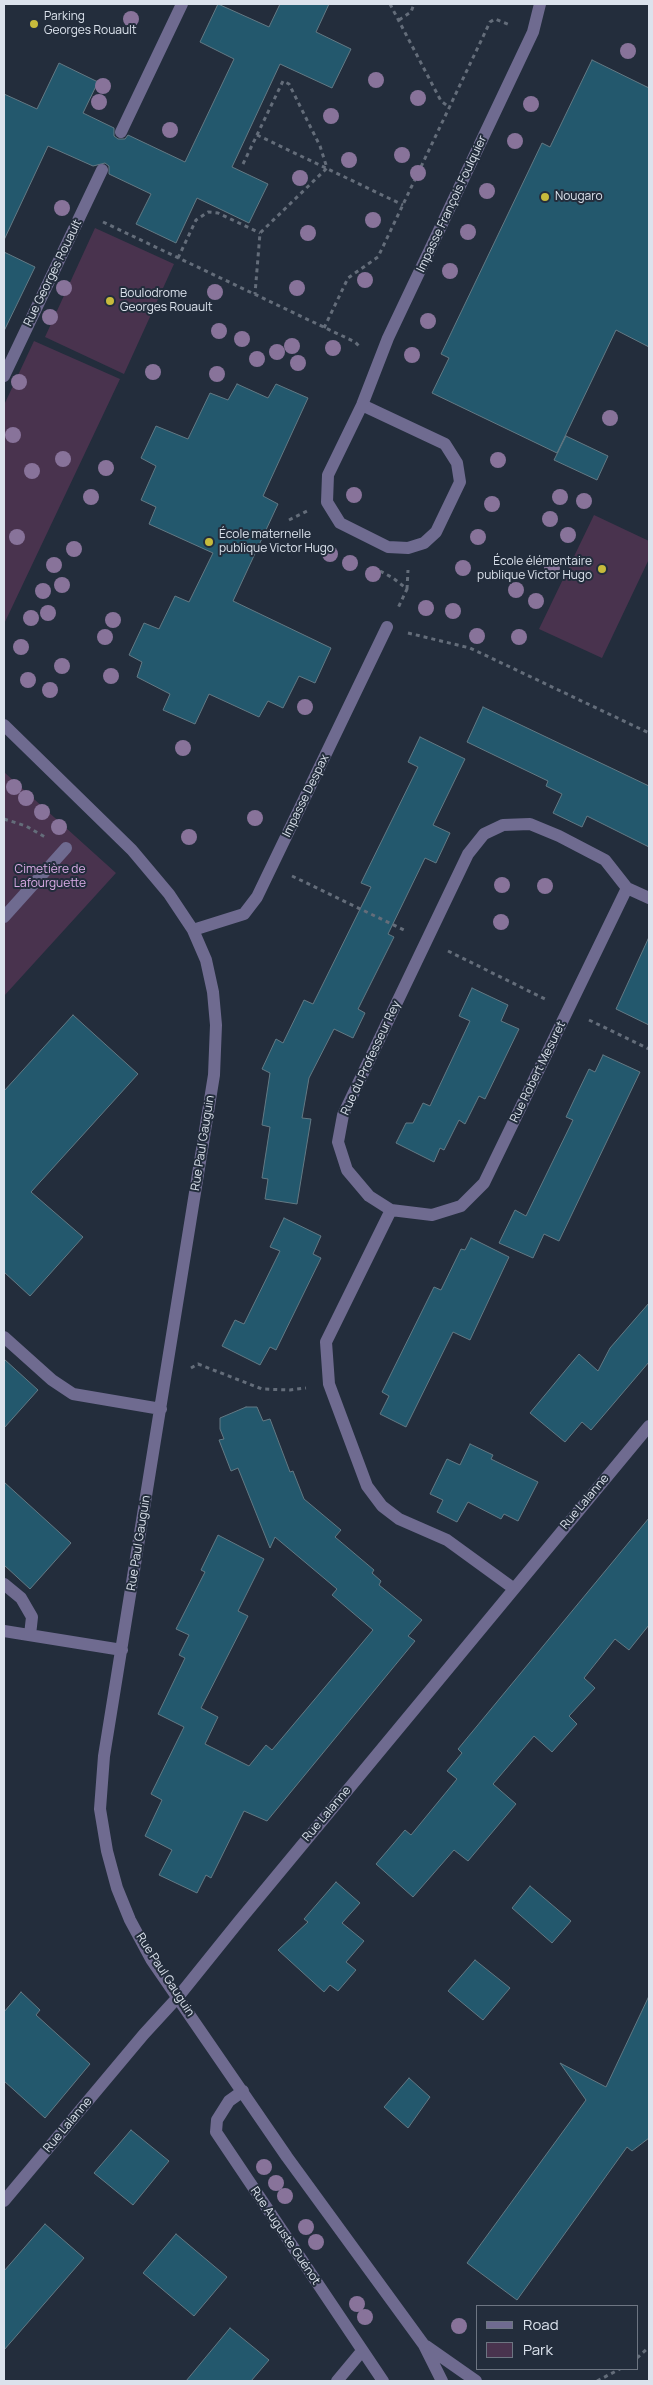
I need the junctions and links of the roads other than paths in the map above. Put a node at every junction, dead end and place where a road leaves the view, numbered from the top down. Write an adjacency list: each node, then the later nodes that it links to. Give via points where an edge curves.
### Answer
1 (182, 4): 3 (street)
2 (540, 4): 6 (street, Impasse François Foulquier, via 533,32 377,362)
3 (121, 132)
4 (102, 170): 5 (street, Rue Georges Rouault)
5 (4, 376)
6 (362, 405): 6 (street, Impasse François Foulquier, via 328,475 327,502 340,523 388,547 408,548 424,543 436,532 460,482 457,463 445,444)
7 (387, 627): 13 (street, Impasse Despax, via 257,897 244,914)
8 (4, 725): 13 (street, Rue Paul Gauguin, via 132,850 169,894)
9 (66, 848): 12 (street)
10 (627, 888): 11 (street); 14 (street, Rue Robert Mesuret, via 484,1183 461,1206 432,1215); 14 (street, Rue du Professeur Rey, via 605,860 530,824 503,824 484,834 468,854 343,1115 338,1142 347,1170 368,1196)
11 (649, 898)
12 (4, 917)
13 (193, 930): 16 (street, Rue Paul Gauguin, via 206,960 213,992 216,1025 214,1074)
14 (391, 1210): 19 (street, via 326,1342 329,1384 367,1486 382,1506 399,1519 447,1540)
15 (4, 1337): 16 (street, via 52,1380 73,1394)
16 (161, 1409): 22 (street, Rue Paul Gauguin)
17 (649, 1426): 19 (street, Rue Lalanne)
18 (4, 1584): 21 (street, via 21,1598 32,1617)
19 (513, 1588): 23 (street, Rue Lalanne)
20 (4, 1631): 21 (street)
21 (30, 1635): 22 (street)
22 (122, 1650): 23 (street, Rue Paul Gauguin, via 104,1756 100,1809 107,1851 130,1920 151,1959)
23 (178, 1997): 24 (street, Rue Paul Gauguin); 25 (street, Rue Lalanne)
24 (242, 2091): 26 (street, Rue Paul Gauguin, via 286,2157); 27 (street, Rue Auguste Guénot, via 229,2101 217,2120 216,2132)
25 (4, 2201)
26 (424, 2345): 30 (street, Rue Paul Gauguin); 31 (street, Rue Paul Gauguin)
27 (362, 2351): 28 (street); 29 (street, Rue Auguste Guénot)
28 (337, 2381)
29 (383, 2381)
30 (442, 2381)
31 (476, 2381)

